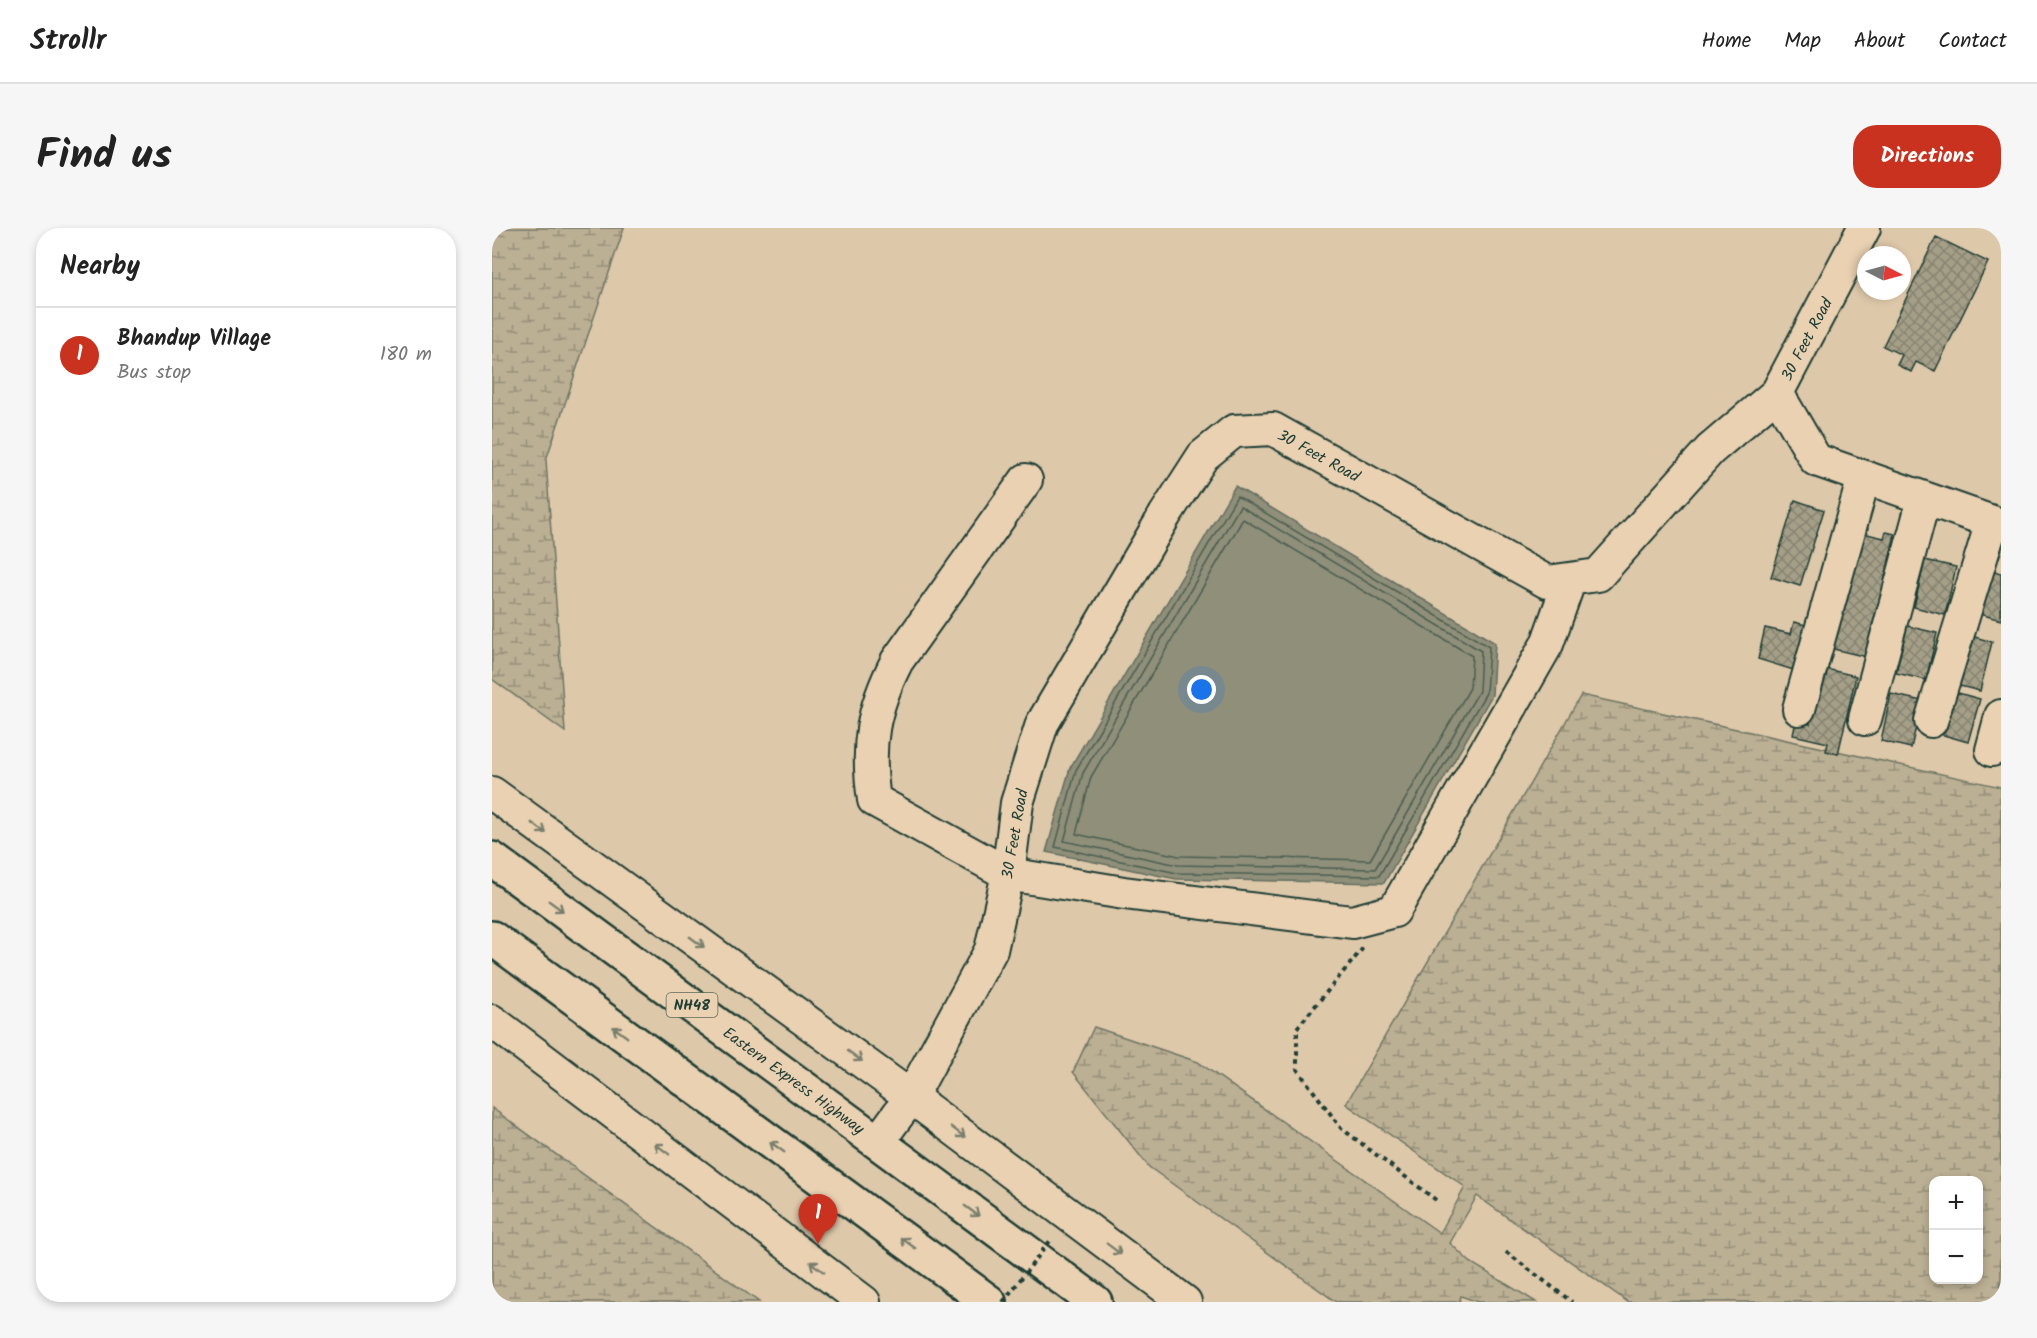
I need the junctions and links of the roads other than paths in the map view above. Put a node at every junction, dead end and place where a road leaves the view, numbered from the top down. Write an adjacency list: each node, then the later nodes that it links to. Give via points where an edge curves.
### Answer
1 (1864, 228): 2 (street, 30 Feet Road)
2 (1777, 393): 3 (street, via 1816,460); 7 (street, 30 Feet Road, via 1710,450 1598,574)
3 (1864, 477): 5 (street); 8 (street)
4 (1026, 480): 15 (street, via 897,661 881,692 872,724 869,764 874,800)
5 (1924, 498): 6 (street); 10 (street)
6 (1996, 523): 11 (street)
7 (1570, 579): 15 (street, via 1547,644 1394,911 1352,922); 15 (street, 30 Feet Road, via 1547,582 1274,429 1234,432 1203,456 1042,724 1017,803)
8 (1798, 709)
9 (2001, 716): 12 (street)
10 (1865, 719)
11 (1931, 722)
12 (1992, 750)
13 (492, 794): 18 (street, one-way to 18)
14 (492, 859): 19 (highway, Eastern Express Highway / NH48, one-way to 19)
15 (1008, 874): 18 (street, 30 Feet Road, via 991,950)
16 (492, 938): 21 (highway, one-way to 16)
17 (492, 1021): 20 (street, one-way to 17)
18 (911, 1097): 19 (street, 30 Feet Road); 23 (street, one-way to 23)
19 (878, 1142): 22 (highway, Eastern Express Highway / NH48, one-way to 22)
20 (864, 1302)
21 (989, 1302)
22 (1095, 1302)
23 (1185, 1302)

